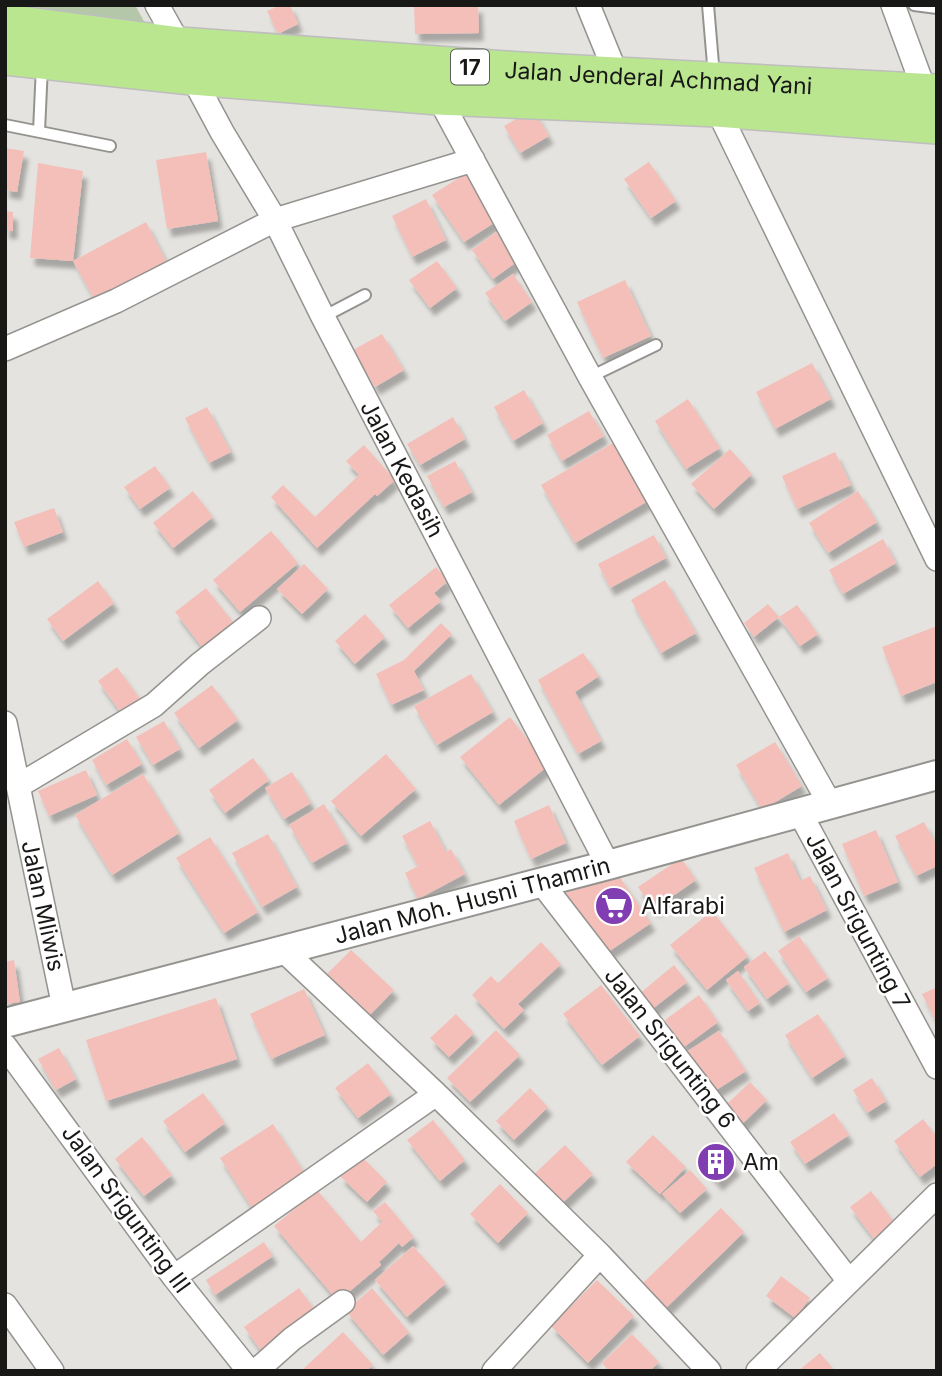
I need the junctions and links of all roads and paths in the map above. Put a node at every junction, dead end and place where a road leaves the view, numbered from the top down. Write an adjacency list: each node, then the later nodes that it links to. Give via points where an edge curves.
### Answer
1 (157, 5): 10 (street, Jalan Kedasih)
2 (588, 5): 11 (street)
3 (708, 5): 13 (lane)
4 (893, 5): 14 (street)
5 (914, 5): 6 (lane)
6 (937, 8)
7 (5, 23): 10 (highway, Jalan Jenderal Achmad Yani / 17)
8 (5, 56): 9 (highway, Jalan Jenderal Achmad Yani / 17)
9 (43, 60): 10 (highway, Jalan Jenderal Achmad Yani / 17); 16 (lane)
10 (186, 61): 12 (highway, Jalan Jenderal Achmad Yani / 17); 19 (street, Jalan Kedasih)
11 (617, 76): 12 (highway, Jalan Jenderal Achmad Yani / 17); 13 (highway, Jalan Jenderal Achmad Yani / 17)
12 (434, 80): 13 (highway, Jalan Jenderal Achmad Yani / 17); 18 (street)
13 (716, 94): 14 (highway, Jalan Jenderal Achmad Yani / 17); 25 (street)
14 (934, 113)
15 (5, 125): 16 (lane)
16 (39, 131): 17 (lane)
17 (110, 146)
18 (473, 160): 19 (street); 24 (street)
19 (275, 220): 21 (street, Jalan Kedasih); 23 (street, via 116,301)
20 (365, 295): 21 (lane)
21 (323, 317): 32 (street, Jalan Kedasih)
22 (656, 345): 24 (lane)
23 (5, 349)
24 (590, 377): 30 (street)
25 (937, 559)
26 (259, 618): 29 (street, via 153,705)
27 (5, 723): 29 (street, Jalan Mliwis)
28 (937, 775): 30 (street, Jalan Moh. Husni Thamrin)
29 (18, 786): 35 (street, Jalan Mliwis)
30 (830, 804): 31 (street, Jalan Moh. Husni Thamrin)
31 (800, 813): 32 (street, Jalan Moh. Husni Thamrin); 38 (street, Jalan Srigunting 7)
32 (608, 865): 33 (street, Jalan Moh. Husni Thamrin)
33 (541, 882): 34 (street, Jalan Moh. Husni Thamrin); 43 (street, Jalan Srigunting 6)
34 (282, 949): 35 (street, Jalan Moh. Husni Thamrin); 39 (street)
35 (64, 1007): 36 (street, Jalan Moh. Husni Thamrin)
36 (5, 1023)
37 (5, 1046): 42 (street, Jalan Srigunting III)
38 (937, 1067)
39 (436, 1094): 41 (street); 42 (street)
40 (937, 1195): 43 (street)
41 (600, 1255): 49 (street); 50 (street)
42 (174, 1277): 47 (street, Jalan Srigunting III)
43 (849, 1281): 51 (street)
44 (343, 1302): 48 (street)
45 (5, 1305): 46 (street)
46 (52, 1371)
47 (249, 1371)
48 (256, 1371)
49 (494, 1371)
50 (709, 1371)
51 (758, 1371)

